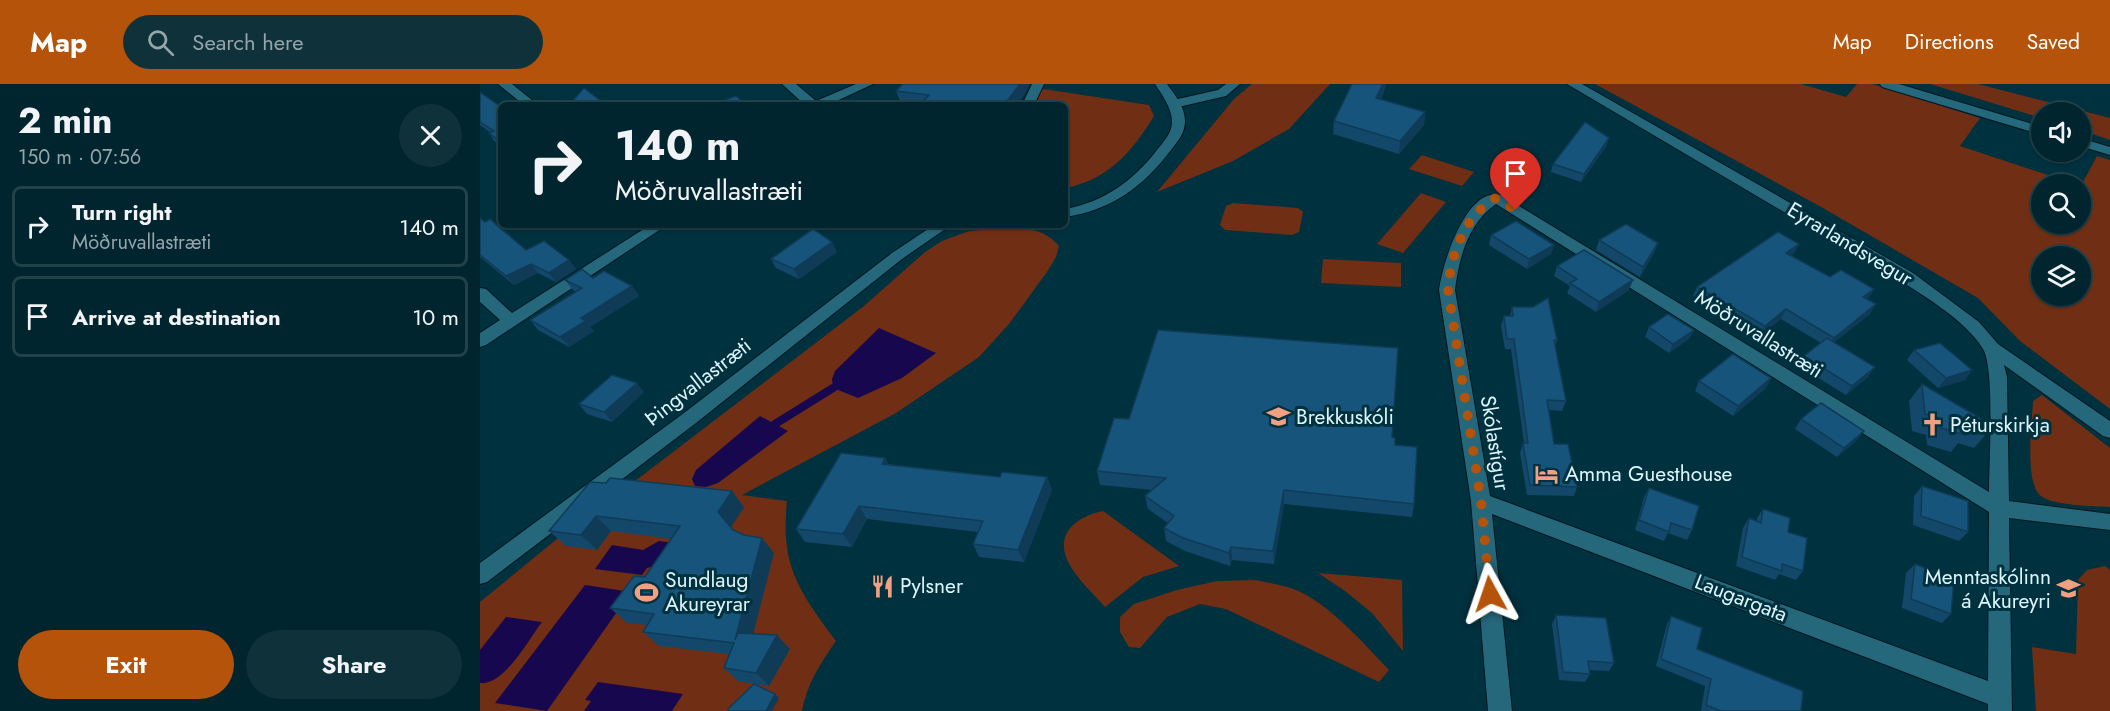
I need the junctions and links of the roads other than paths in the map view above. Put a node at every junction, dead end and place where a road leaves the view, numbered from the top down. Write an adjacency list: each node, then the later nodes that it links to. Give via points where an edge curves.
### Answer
1 (504, 84): 9 (street)
2 (788, 84): 10 (street)
3 (867, 84): 11 (street)
4 (1038, 84): 12 (street)
5 (1161, 84): 13 (street)
6 (1234, 84): 13 (street, via 1222,93)
7 (1573, 84): 24 (street, Eyrarlandsvegur, via 1907,277 1973,326)
8 (1886, 84): 14 (street)
9 (527, 102)
10 (811, 102)
11 (822, 102)
12 (1029, 102)
13 (1174, 105): 18 (street, via 1179,126 1149,171 1106,202)
14 (2031, 128)
15 (2091, 145): 16 (street)
16 (2110, 151)
17 (1496, 198): 26 (street, Skólastígur, via 1484,204 1459,240 1449,267 1448,290); 27 (street, Möðruvallastræti)
18 (1068, 213)
19 (655, 228): 22 (street)
20 (939, 228): 29 (street, Þingvallastræti, via 897,255 690,418)
21 (480, 293): 22 (street)
22 (511, 321): 23 (street)
23 (480, 341)
24 (1992, 348): 25 (street, Eyrarlandsvegur); 27 (street, via 1998,376)
25 (2110, 430)
26 (1481, 501): 30 (street, Laugargata); 31 (street, Skólastígur)
27 (1999, 508): 28 (street); 30 (street)
28 (2110, 522)
29 (480, 575)
30 (2000, 704)
31 (1500, 711)

